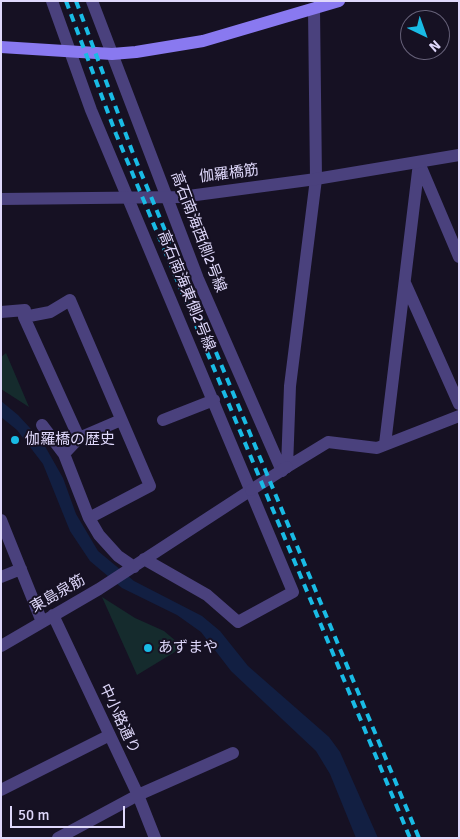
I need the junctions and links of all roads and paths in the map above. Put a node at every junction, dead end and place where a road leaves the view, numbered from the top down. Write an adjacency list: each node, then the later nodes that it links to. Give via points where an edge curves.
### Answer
1 (52, 1): 6 (street, 高石南海東側2号線)
2 (92, 1): 7 (street, 高石南海西側2号線)
3 (339, 1): 4 (main road)
4 (314, 8): 7 (main road, via 204,41); 10 (street)
5 (1, 48): 6 (main road)
6 (69, 51): 7 (main road); 11 (street, 高石南海東側2号線)
7 (112, 54): 12 (street, 高石南海西側2号線)
8 (459, 155): 9 (street, 伽羅橋筋)
9 (419, 163): 10 (street, 伽羅橋筋); 14 (street); 15 (street)
10 (316, 180): 12 (street, 伽羅橋筋); 27 (street, via 290,386)
11 (130, 198): 12 (street, 伽羅橋筋); 13 (street, 伽羅橋筋); 18 (street, 高石南海東側2号線)
12 (168, 198): 27 (street, 高石南海西側2号線, via 198,279)
13 (1, 199)
14 (459, 257)
15 (405, 281): 19 (street); 25 (street)
16 (1, 312): 17 (street, via 25,310)
17 (24, 317): 21 (street, via 50,312 70,300); 24 (street)
18 (214, 400): 22 (street); 28 (street, 高石南海東側2号線)
19 (459, 404)
20 (459, 416): 25 (street, 東島泉筋)
21 (121, 420): 24 (street); 29 (street, via 150,486)
22 (163, 420)
23 (42, 425): 26 (street)
24 (79, 438): 26 (street)
25 (385, 444): 27 (street, 東島泉筋, via 377,448 328,442)
26 (64, 454): 29 (street)
27 (284, 469): 28 (street, 東島泉筋)
28 (251, 490): 31 (street, 東島泉筋); 31 (street, 高石南海東側2号線, via 293,592 238,622 207,595)
29 (89, 518): 31 (street, via 118,556)
30 (1, 520): 32 (street)
31 (136, 565): 34 (street, 東島泉筋)
32 (21, 569): 33 (street); 35 (street)
33 (1, 577)
34 (53, 615): 35 (street, 東島泉筋); 37 (street, 中小路通り)
35 (42, 622): 36 (street, 東島泉筋)
36 (1, 646)
37 (108, 736): 39 (street); 40 (street, 中小路通り)
38 (233, 753): 40 (street)
39 (1, 790)
40 (138, 795): 41 (street); 42 (street, 中小路通り)
41 (58, 838)
42 (155, 838)

